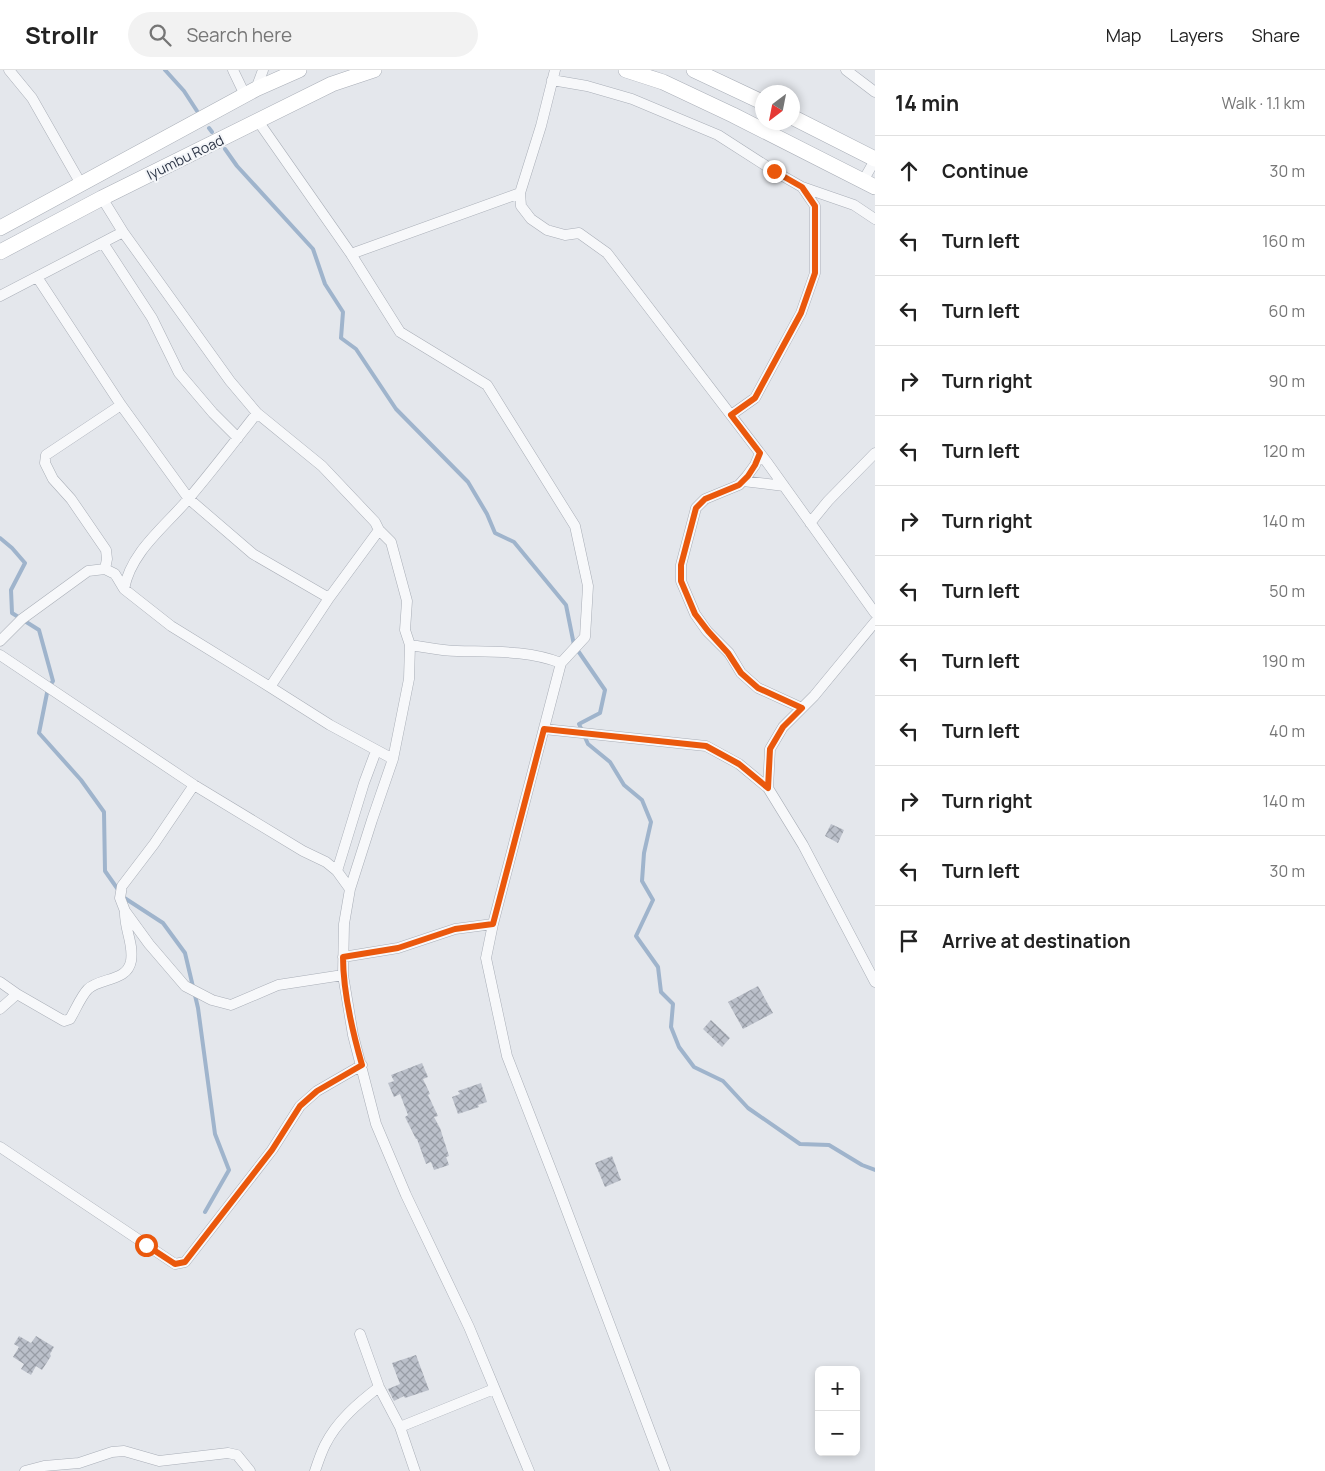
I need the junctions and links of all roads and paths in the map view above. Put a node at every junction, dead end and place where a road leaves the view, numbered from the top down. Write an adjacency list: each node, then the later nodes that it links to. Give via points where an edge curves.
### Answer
1 (9, 70): 16 (street, via 32,98)
2 (233, 70): 10 (street)
3 (263, 70): 10 (street)
4 (299, 70): 10 (main road, Iyumbu Road)
5 (374, 70): 13 (main road, Iyumbu Road, via 332,84)
6 (626, 70): 17 (main road, via 663,82 734,115)
7 (694, 70): 12 (main road)
8 (850, 71): 11 (street)
9 (554, 75): 18 (street, via 632,99 718,135); 19 (street, via 542,126)
10 (250, 92): 16 (main road, Iyumbu Road)
11 (875, 92)
12 (755, 99)
13 (258, 121): 21 (main road, Iyumbu Road); 28 (street)
14 (800, 121): 15 (main road)
15 (875, 159): 17 (street)
16 (82, 184): 24 (main road, Iyumbu Road)
17 (869, 184)
18 (802, 187): 20 (street); 22 (street)
19 (520, 193): 28 (street); 33 (street, via 520,206 539,225 565,235 579,233 606,253)
20 (829, 196): 22 (street); 23 (street, via 854,205)
21 (102, 198): 25 (street); 27 (main road, Iyumbu Road)
22 (815, 206): 33 (street, via 815,273 801,313 755,398)
23 (875, 219)
24 (0, 228)
25 (124, 232): 26 (street); 32 (street, via 230,381)
26 (103, 243): 29 (street); 34 (street, via 152,318 179,373)
27 (0, 252)
28 (350, 254): 50 (street, via 400,332 487,385 575,526 588,586 586,636)
29 (37, 277): 30 (street); 31 (street)
30 (0, 296)
31 (121, 405): 39 (street); 42 (street, via 46,455 45,463 53,479 71,498 106,550)
32 (257, 413): 34 (street); 41 (street, via 322,466)
33 (731, 415): 35 (street)
34 (238, 438): 39 (street)
35 (760, 453): 37 (street); 38 (street)
36 (875, 453): 40 (street)
37 (743, 481): 38 (street); 52 (street, via 705,499 696,508 681,565 681,581 695,614 741,673 758,688)
38 (784, 486): 40 (street)
39 (189, 499): 43 (street, via 148,542 126,576); 44 (street, via 253,554)
40 (810, 523): 45 (street)
41 (379, 530): 44 (street); 48 (street, via 391,542 396,558 407,601 405,630)
42 (105, 569): 43 (street, via 115,574); 47 (street, via 88,571 22,619)
43 (124, 589): 51 (street, via 171,626)
44 (329, 598): 51 (street)
45 (875, 614)
46 (875, 622): 52 (street)
47 (0, 641)
48 (410, 645): 50 (street, via 455,651 516,652 544,656); 55 (street, via 409,679)
49 (0, 655): 56 (street)
50 (561, 663): 53 (street)
51 (270, 687): 54 (street)
52 (802, 708): 57 (street, via 783,727 770,749)
53 (544, 729): 57 (street, via 706,746 739,764); 61 (street)
54 (376, 751): 55 (street); 58 (street)
55 (392, 759): 59 (street)
56 (194, 785): 58 (street); 60 (street, via 122,886 120,898)
57 (768, 788): 65 (street, via 803,845)
58 (337, 871): 59 (street)
59 (350, 889): 62 (street)
60 (125, 911): 63 (street, via 185,986 231,1006 278,985); 66 (street, via 124,921 132,946 131,963 125,972 98,982 87,990 70,1020 64,1021)
61 (493, 924): 62 (street, via 455,929 398,948); 79 (street, via 486,958 507,1056)
62 (343, 957): 63 (street)
63 (343, 975): 68 (street)
64 (0, 982): 66 (street)
65 (875, 982)
66 (17, 994): 67 (street)
67 (0, 1009)
68 (362, 1065): 69 (street, via 317,1091 300,1106 272,1150 185,1262 179,1264); 72 (street, via 376,1124)
69 (0, 1147)
70 (360, 1334): 71 (street)
71 (379, 1387): 73 (street); 76 (street, via 343,1418 325,1445)
72 (494, 1389): 73 (street); 78 (street)
73 (400, 1427): 77 (street)
74 (25, 1471): 75 (street, via 78,1463 124,1450 159,1461 228,1453 238,1455)
75 (250, 1471)
76 (315, 1471)
77 (415, 1471)
78 (529, 1471)
79 (665, 1471)

